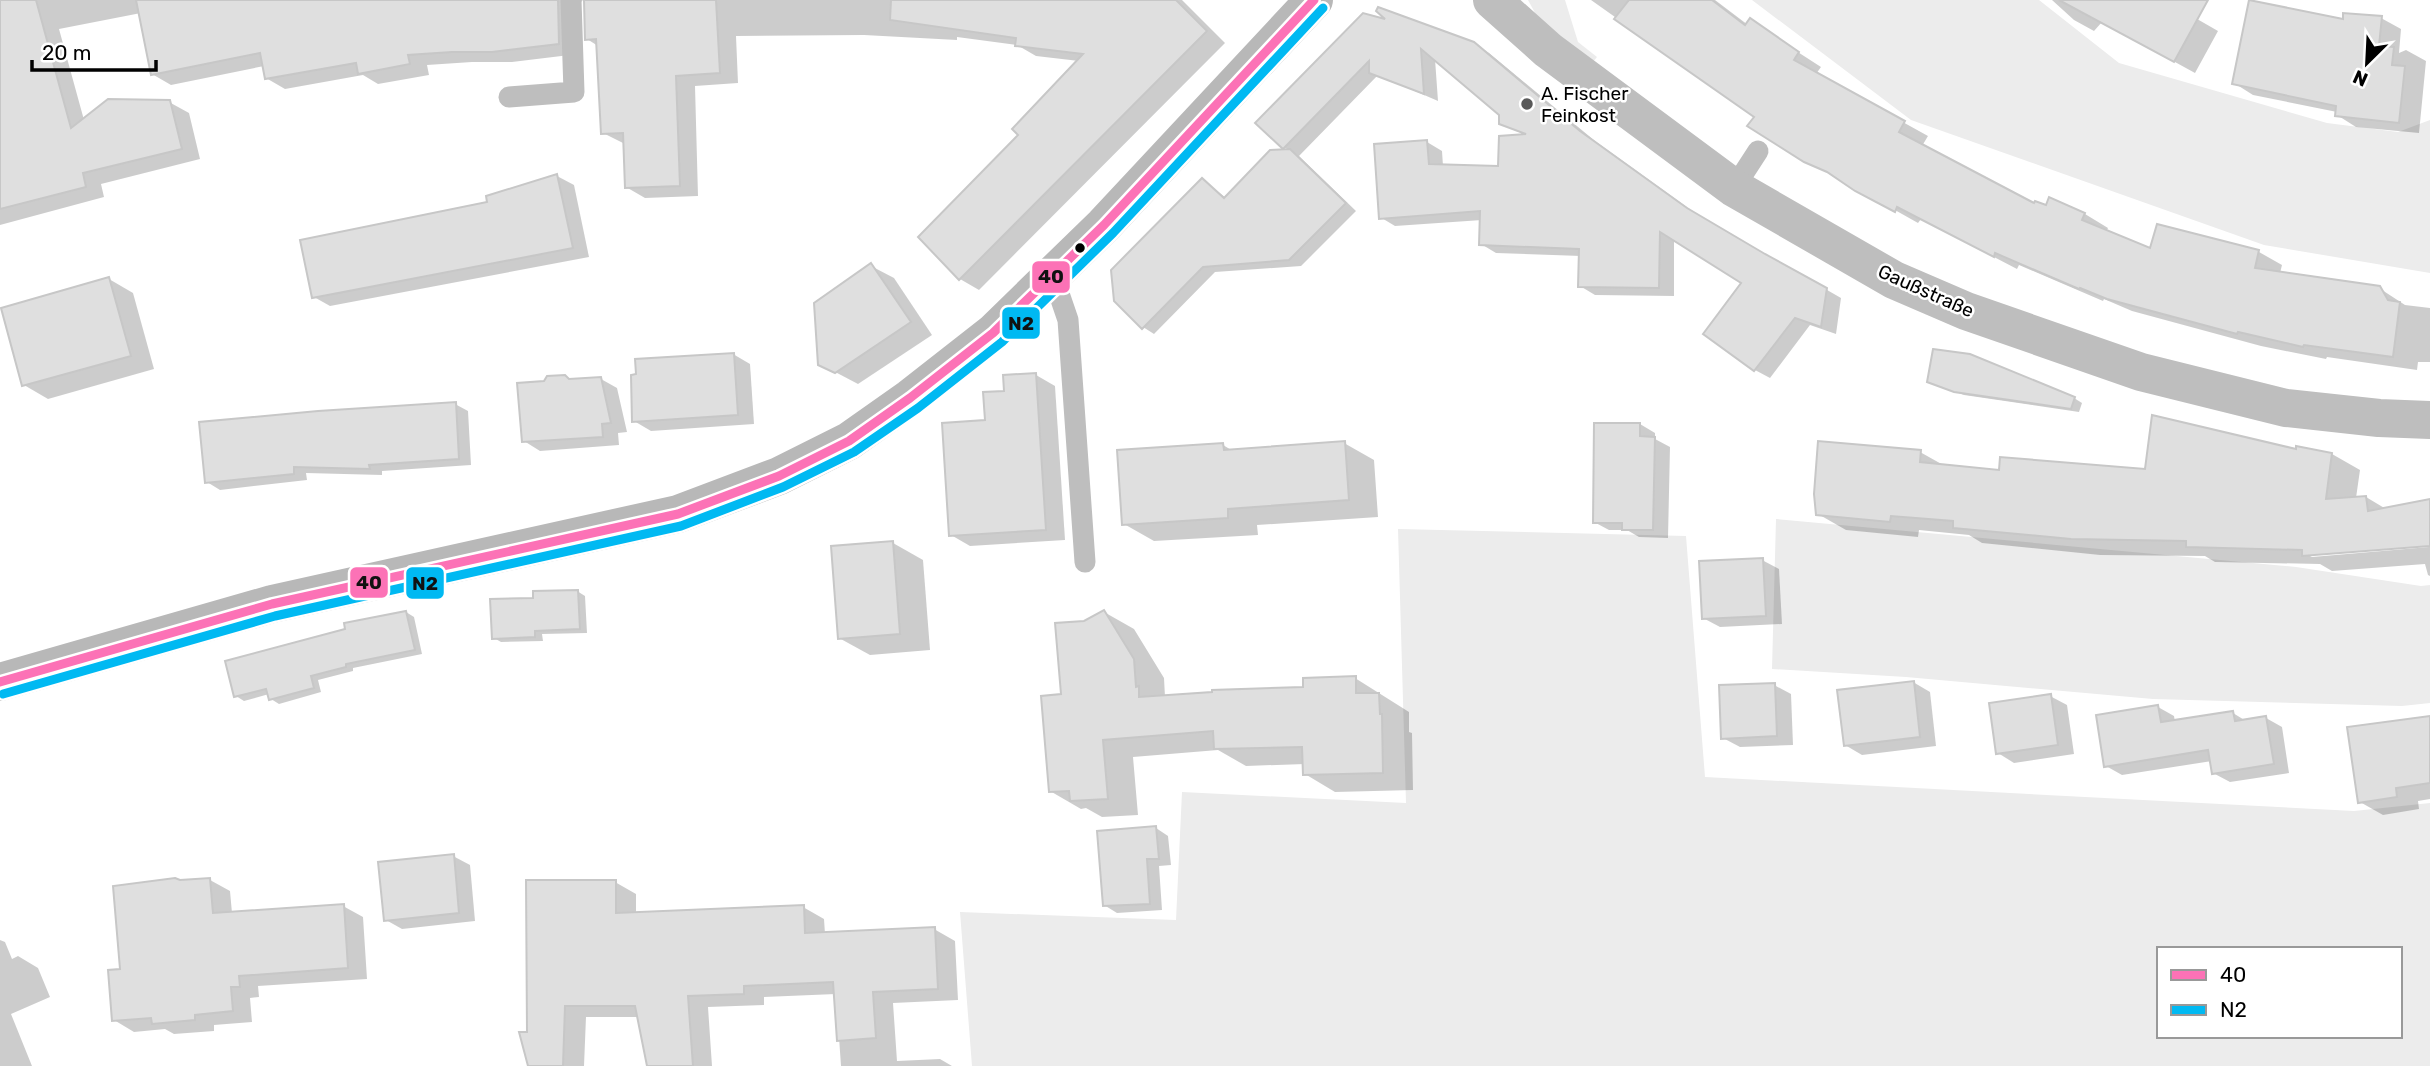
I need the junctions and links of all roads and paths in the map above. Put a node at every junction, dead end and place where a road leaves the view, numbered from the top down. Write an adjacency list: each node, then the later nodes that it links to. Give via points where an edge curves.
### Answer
1 (571, 0): 4 (lane, via 574,92)
2 (1314, 0): 7 (street)
3 (1492, 0): 6 (street, Gaußstraße, via 1548,50)
4 (509, 97)
5 (1758, 151): 6 (lane)
6 (1734, 188): 8 (street, Gaußstraße, via 1894,280 1966,311 2141,372 2286,408)
7 (1053, 276): 9 (lane, via 1068,320); 10 (street, via 993,333 911,398 849,441 779,476 678,514 272,604)
8 (2430, 419)
9 (1085, 562)
10 (0, 682)

